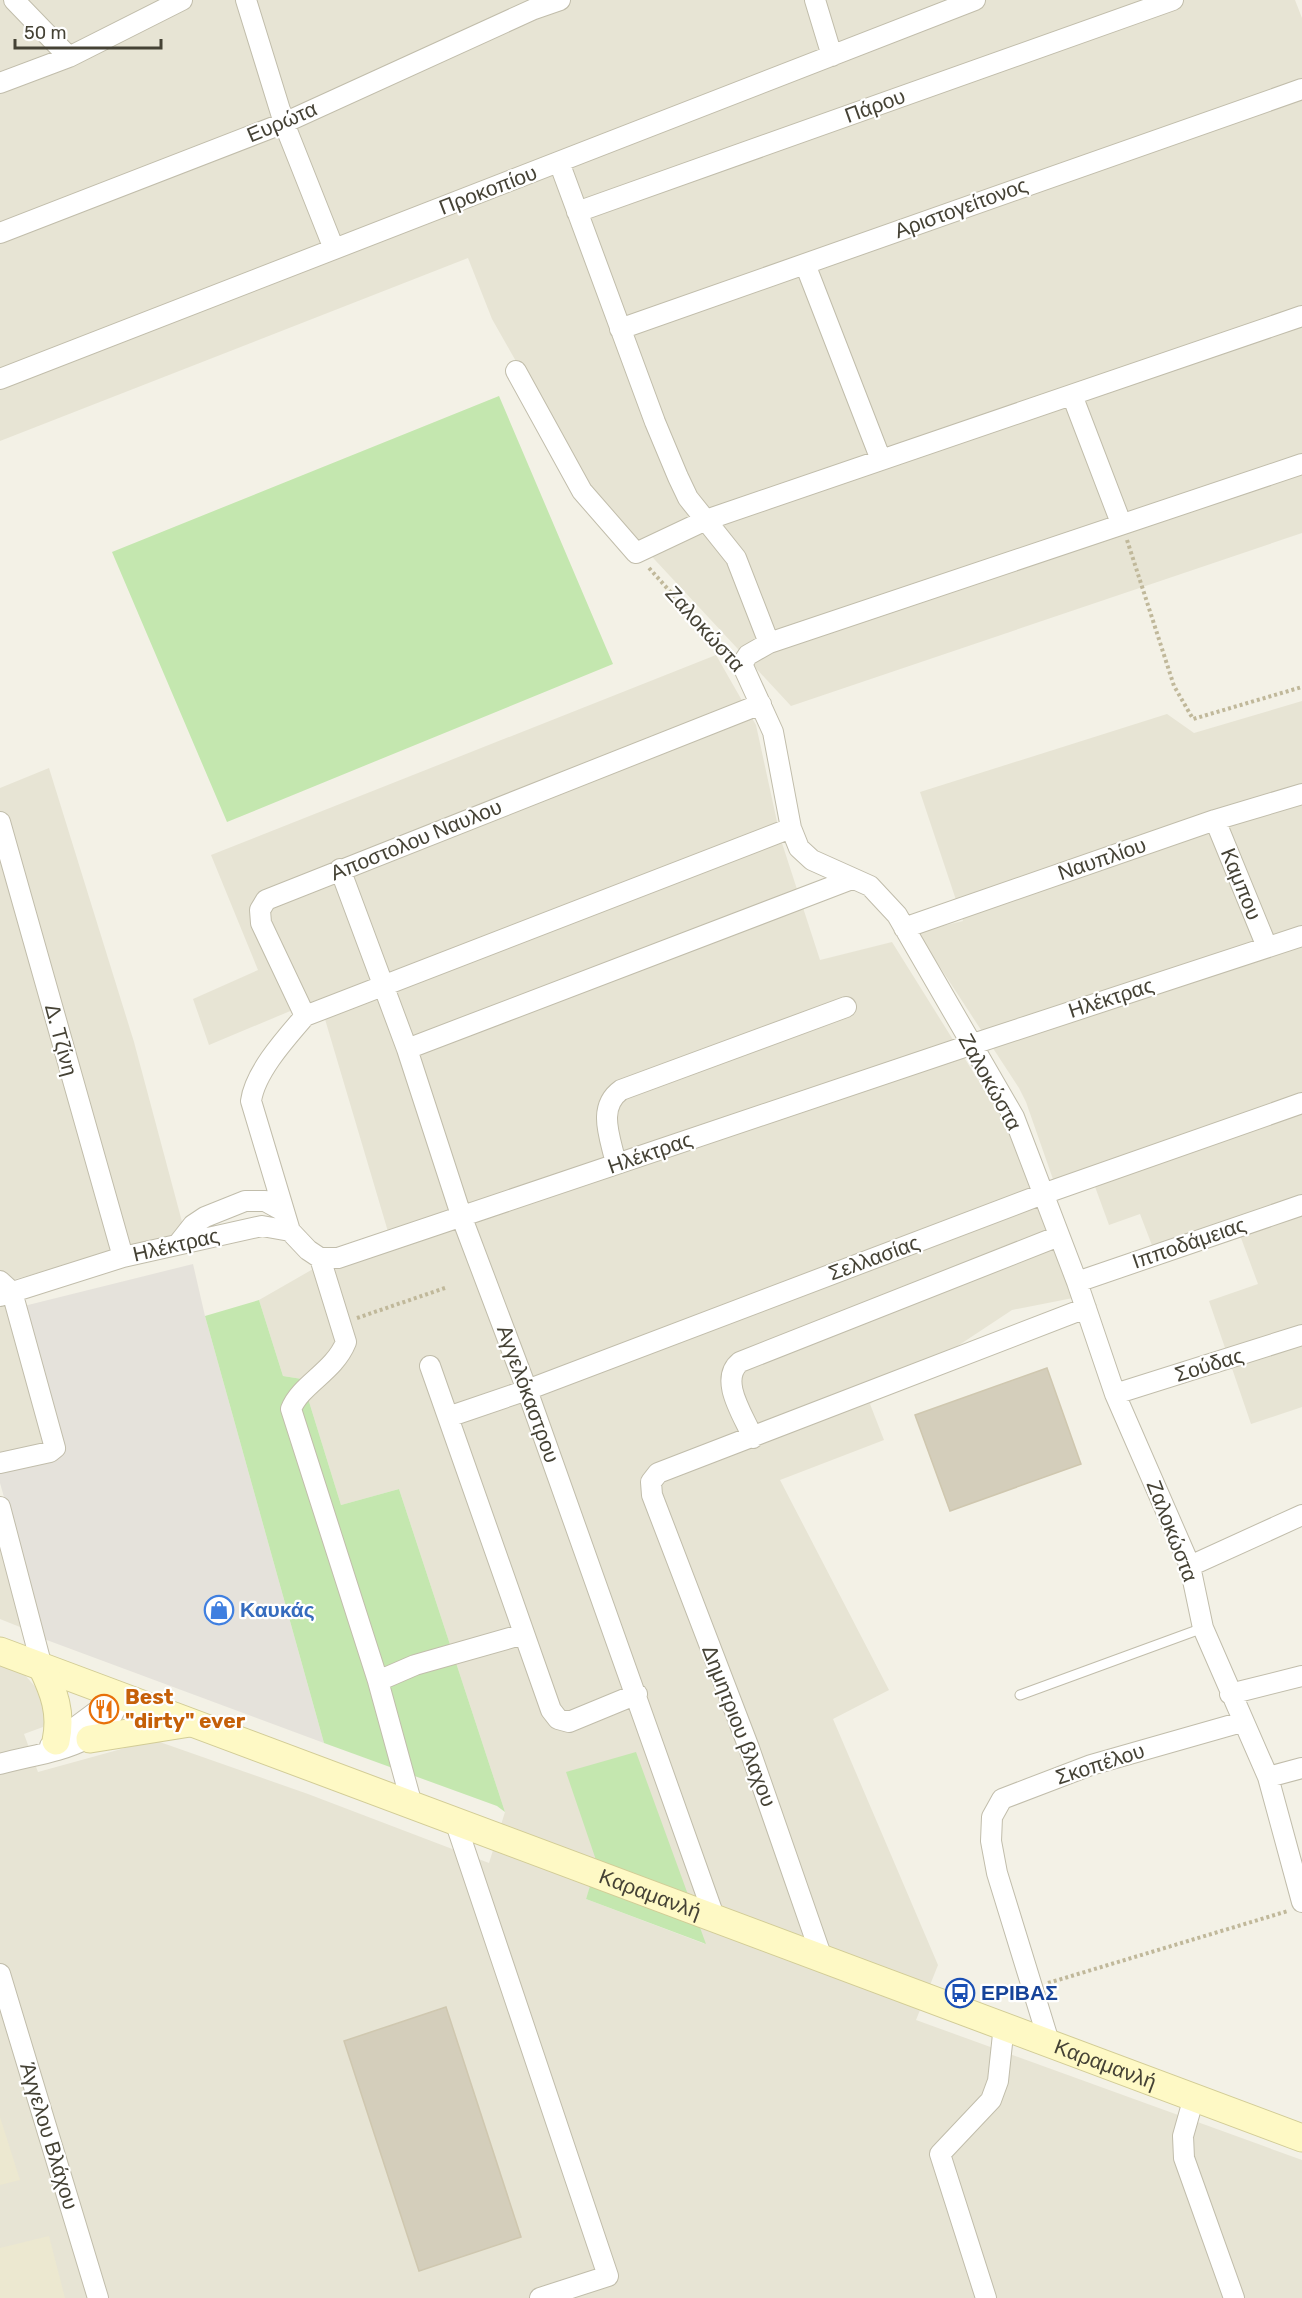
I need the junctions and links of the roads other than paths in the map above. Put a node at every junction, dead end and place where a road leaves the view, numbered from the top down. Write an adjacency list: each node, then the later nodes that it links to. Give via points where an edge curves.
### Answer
1 (14, 0): 9 (street)
2 (182, 0): 9 (street)
3 (246, 0): 12 (street)
4 (560, 0): 12 (street, Ευρώτα)
5 (814, 0): 8 (street)
6 (975, 0): 8 (street, Προκοπίου)
7 (1173, 0): 14 (street, Πάρου)
8 (832, 56): 13 (street, Προκοπίου)
9 (69, 57): 10 (street)
10 (0, 83)
11 (1302, 89): 17 (street, Αριστογείτονος)
12 (284, 123): 15 (street, Ευρώτα); 16 (street)
13 (559, 162): 14 (street, Ζαλοκώστα); 16 (street, Προκοπίου)
14 (577, 212): 19 (street, Ζαλοκώστα)
15 (0, 233)
16 (334, 249): 21 (street, Προκοπίου)
17 (805, 264): 19 (street, Αριστογείτονος); 23 (street)
18 (1302, 316): 22 (street)
19 (620, 329): 25 (street, Ζαλοκώστα, via 678,477 688,498)
20 (516, 371): 25 (street, via 582,491 636,553)
21 (0, 379)
22 (1072, 395): 23 (street); 26 (street)
23 (881, 460): 25 (street)
24 (1302, 464): 26 (street)
25 (706, 520): 27 (street, Ζαλοκώστα, via 736,558)
26 (1121, 524): 27 (street)
27 (769, 643): 28 (street, Ζαλοκώστα, via 748,655 742,664)
28 (761, 704): 32 (street, Ζαλοκώστα, via 773,732); 33 (street, Αποστολου Ναυλου)
29 (1302, 794): 30 (street, Ναυπλίου)
30 (1215, 820): 35 (street, Ναυπλίου); 37 (street, Καμπου)
31 (0, 822): 52 (street, Δ. Τζίνη)
32 (791, 828): 34 (street, Ζαλοκώστα, via 799,848 812,860); 38 (street)
33 (340, 869): 38 (street, Αγγελόκαστρου); 40 (street, Αποστολου Ναυλου, via 266,900 260,910 261,922)
34 (852, 879): 35 (street, Ζαλοκώστα, via 870,886); 42 (street)
35 (904, 928): 41 (street, Ζαλοκώστα)
36 (1302, 936): 37 (street, Ηλέκτρας)
37 (1267, 947): 41 (street, Ηλέκτρας)
38 (381, 984): 40 (street); 42 (street, Αγγελόκαστρου)
39 (846, 1007): 44 (street, via 621,1090 610,1098 605,1110)
40 (305, 1016): 47 (street, via 278,1046 250,1101)
41 (970, 1045): 44 (street, Ηλέκτρας); 45 (street, Ζαλοκώστα, via 1006,1101)
42 (407, 1049): 48 (street, Αγγελόκαστρου)
43 (1302, 1103): 45 (street, Σελλασίας)
44 (616, 1164): 48 (street, Ηλέκτρας)
45 (1043, 1194): 50 (street, Ζαλοκώστα); 59 (street, Σελλασίας)
46 (1302, 1205): 54 (street, Ιπποδάμειας)
47 (284, 1211): 49 (street); 51 (street, via 265,1201 245,1202 205,1217)
48 (462, 1218): 53 (street, Ηλέκτρας, via 338,1258); 59 (street, Αγγελόκαστρου)
49 (290, 1231): 51 (street, Ηλέκτρας, via 262,1226); 53 (street)
50 (1059, 1236): 54 (street, Ζαλοκώστα); 62 (street, via 740,1362 731,1369 729,1381)
51 (177, 1244): 52 (street, Ηλέκτρας)
52 (123, 1257): 55 (street, Ηλέκτρας)
53 (320, 1258): 72 (street, via 346,1342 340,1355 295,1399 291,1409)
54 (1077, 1282): 56 (street, Ζαλοκώστα)
55 (4, 1290): 63 (street, via 55,1448)
56 (1086, 1308): 60 (street, Ζαλοκώστα); 62 (street)
57 (1302, 1335): 60 (street, Σούδας)
58 (430, 1366): 61 (street)
59 (527, 1390): 61 (street, Σελλασίας); 74 (street, Αγγελόκαστρου)
60 (1115, 1394): 66 (street, Ζαλοκώστα)
61 (448, 1417): 68 (street)
62 (753, 1438): 88 (street, Δημητριου βλαχου, via 658,1473 651,1482 652,1495 749,1748)
63 (0, 1463)
64 (0, 1507): 70 (street)
65 (1302, 1515): 66 (street)
66 (1190, 1566): 67 (street, Ζαλοκώστα)
67 (1203, 1628): 75 (street, Ζαλοκώστα); 76 (lane)
68 (524, 1634): 72 (street, via 415,1665); 74 (street, via 551,1710 558,1719 569,1722)
69 (0, 1651): 70 (main road, Καραμανλή)
70 (42, 1666): 73 (main road, Καραμανλή); 80 (main road, via 59,1712)
71 (1302, 1676): 75 (street)
72 (378, 1681): 84 (street)
73 (120, 1694): 77 (main road, Καραμανλή); 79 (street, via 114,1714); 80 (street)
74 (637, 1694): 87 (street, Αγγελόκαστρου)
75 (1230, 1694): 78 (street, Ζαλοκώστα)
76 (1020, 1695)
77 (196, 1722): 79 (main road); 84 (main road, Καραμανλή)
78 (1242, 1722): 83 (street, Ζαλοκώστα); 91 (street, Σκοπέλου, via 1091,1765 1002,1799 992,1817 991,1841 997,1873)
79 (90, 1739): 80 (street)
80 (50, 1746): 81 (street)
81 (0, 1764)
82 (1302, 1768): 83 (street)
83 (1268, 1777): 86 (street, Ζαλοκώστα)
84 (412, 1805): 85 (main road, Καραμανλή)
85 (455, 1821): 87 (main road, Καραμανλή); 95 (street, via 608,2276)
86 (1296, 1906)
87 (716, 1919): 88 (main road, Καραμανλή)
88 (822, 1958): 90 (main road, Καραμανλή)
89 (0, 1974): 94 (street, Άγγελου Βλάχου)
90 (1004, 2025): 91 (main road, Καραμανλή); 96 (street, via 998,2081 991,2100 940,2154)
91 (1049, 2043): 92 (main road, Καραμανλή)
92 (1194, 2097): 93 (main road, Καραμανλή); 97 (street, via 1183,2136 1184,2158)
93 (1302, 2138)
94 (98, 2298)
95 (540, 2298)
96 (986, 2298)
97 (1234, 2298)

